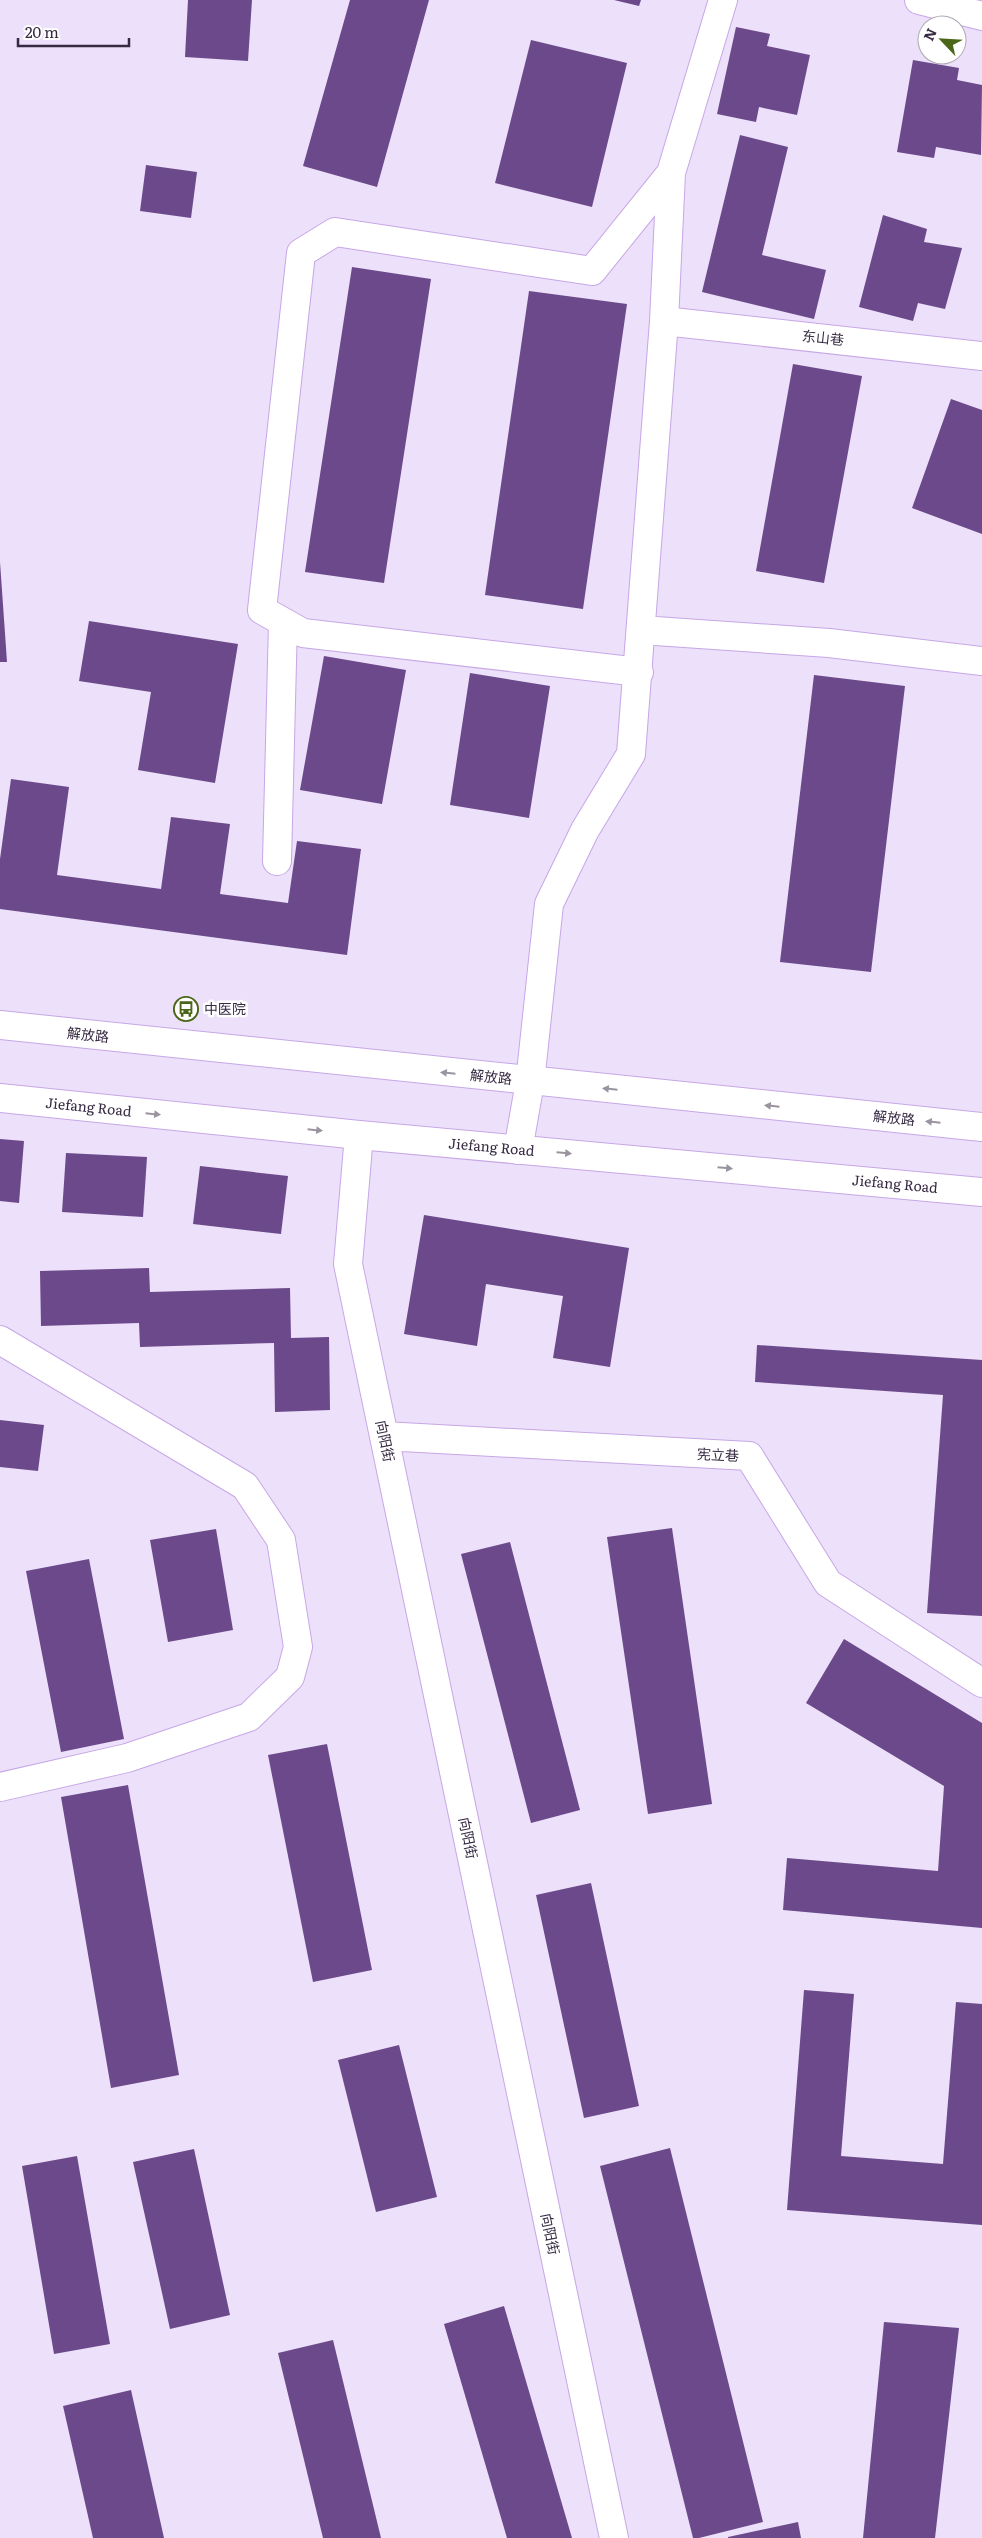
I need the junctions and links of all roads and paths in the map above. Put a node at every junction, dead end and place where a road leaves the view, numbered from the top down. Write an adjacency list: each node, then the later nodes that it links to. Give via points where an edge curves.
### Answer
1 (723, 0): 4 (street)
2 (919, 0): 3 (street)
3 (982, 16)
4 (671, 174): 5 (street); 7 (street, via 592,271 335,232 301,253 262,610)
5 (664, 320): 6 (street, 东山巷); 8 (street)
6 (982, 356)
7 (283, 622): 10 (street, via 303,633); 11 (street)
8 (642, 630): 9 (street, via 829,643); 10 (street)
9 (982, 661)
10 (639, 672): 13 (street, via 631,754 585,830 549,904)
11 (277, 861)
12 (0, 1025): 13 (street, 解放路, one-way to 12)
13 (530, 1082): 15 (street, 解放路, one-way to 13); 17 (street)
14 (0, 1098): 16 (street, Jiefang Road, one-way to 16)
15 (982, 1127)
16 (359, 1135): 17 (street, Jiefang Road); 20 (street, 向阳街, via 348,1264)
17 (518, 1150): 18 (street, Jiefang Road, one-way to 18)
18 (982, 1192)
19 (0, 1340): 22 (street, via 245,1486 281,1540 298,1647 290,1676 249,1717 127,1758)
20 (384, 1436): 21 (street, 宪立巷, via 749,1456 828,1583); 23 (street, 向阳街)
21 (982, 1683)
22 (0, 1787)
23 (614, 2538)

